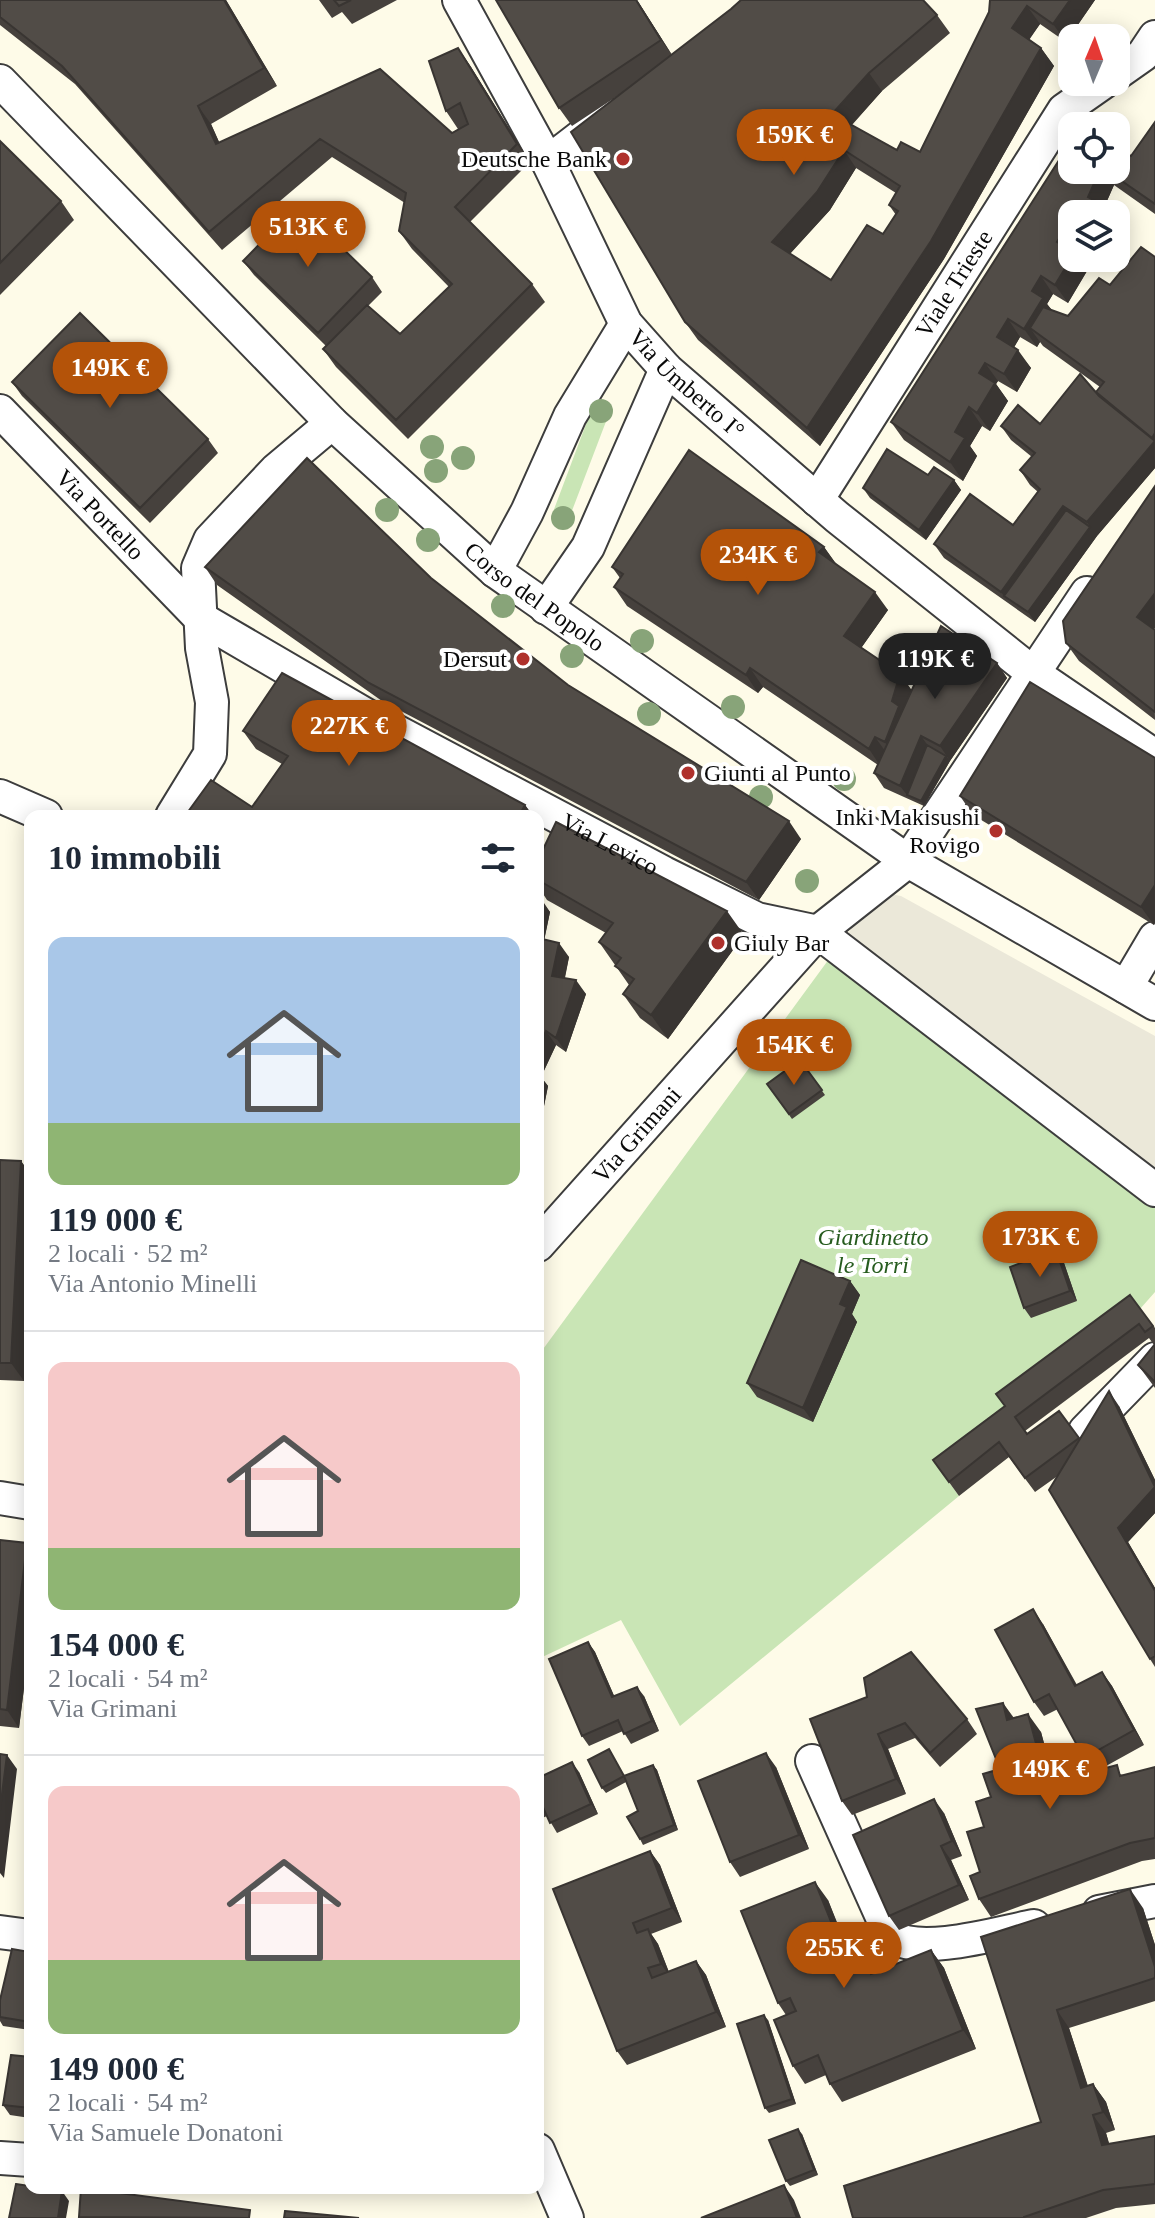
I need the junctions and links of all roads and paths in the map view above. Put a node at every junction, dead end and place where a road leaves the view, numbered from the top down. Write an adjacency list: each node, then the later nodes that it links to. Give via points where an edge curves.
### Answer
1 (459, 0): 7 (street, Via Umberto I°)
2 (1155, 37): 3 (street)
3 (1130, 64)
4 (0, 81): 11 (street, Corso del Popolo)
5 (637, 95): 7 (street)
6 (1084, 96): 12 (street, Viale Trieste, via 1064,110)
7 (548, 162): 8 (street, Via Umberto I°)
8 (626, 324): 9 (street, Via Umberto I°); 13 (street, via 570,416)
9 (666, 369): 12 (street, Via Umberto I°); 15 (street, via 588,547)
10 (0, 411): 16 (street, Via Portello)
11 (332, 423): 13 (street, Corso del Popolo); 16 (street, via 276,470 210,540 198,568)
12 (817, 500): 17 (street, Via Umberto I°)
13 (495, 571): 15 (street, Corso del Popolo)
14 (1102, 572): 17 (street, Via Grimani)
15 (546, 608): 24 (street, Corso del Popolo)
16 (200, 618): 21 (street, via 212,702 210,754); 22 (street, Via Levico, via 373,719)
17 (1033, 673): 18 (street, Via Umberto I°); 24 (street, Via Grimani)
18 (1155, 756)
19 (0, 796): 20 (street)
20 (32, 810)
21 (176, 810)
22 (570, 822): 23 (street); 25 (street, Via Levico, via 757,919)
23 (553, 856)
24 (908, 861): 25 (street, Via Grimani); 27 (street, Corso del Popolo)
25 (818, 932): 29 (street); 30 (street, Via Grimani)
26 (1155, 938): 27 (street)
27 (1126, 987): 28 (street, Corso del Popolo)
28 (1155, 1004)
29 (1155, 1190)
30 (544, 1238)
31 (1155, 1359): 32 (street)
32 (1085, 1431)
33 (0, 1498): 34 (street)
34 (24, 1502)
35 (812, 1761): 36 (street, via 891,1937 903,1944 939,1943)
36 (1155, 1901)
37 (0, 1932): 38 (street)
38 (24, 1935)
39 (0, 2158): 40 (street)
40 (24, 2160)
41 (544, 2169): 42 (street)
42 (567, 2218)

